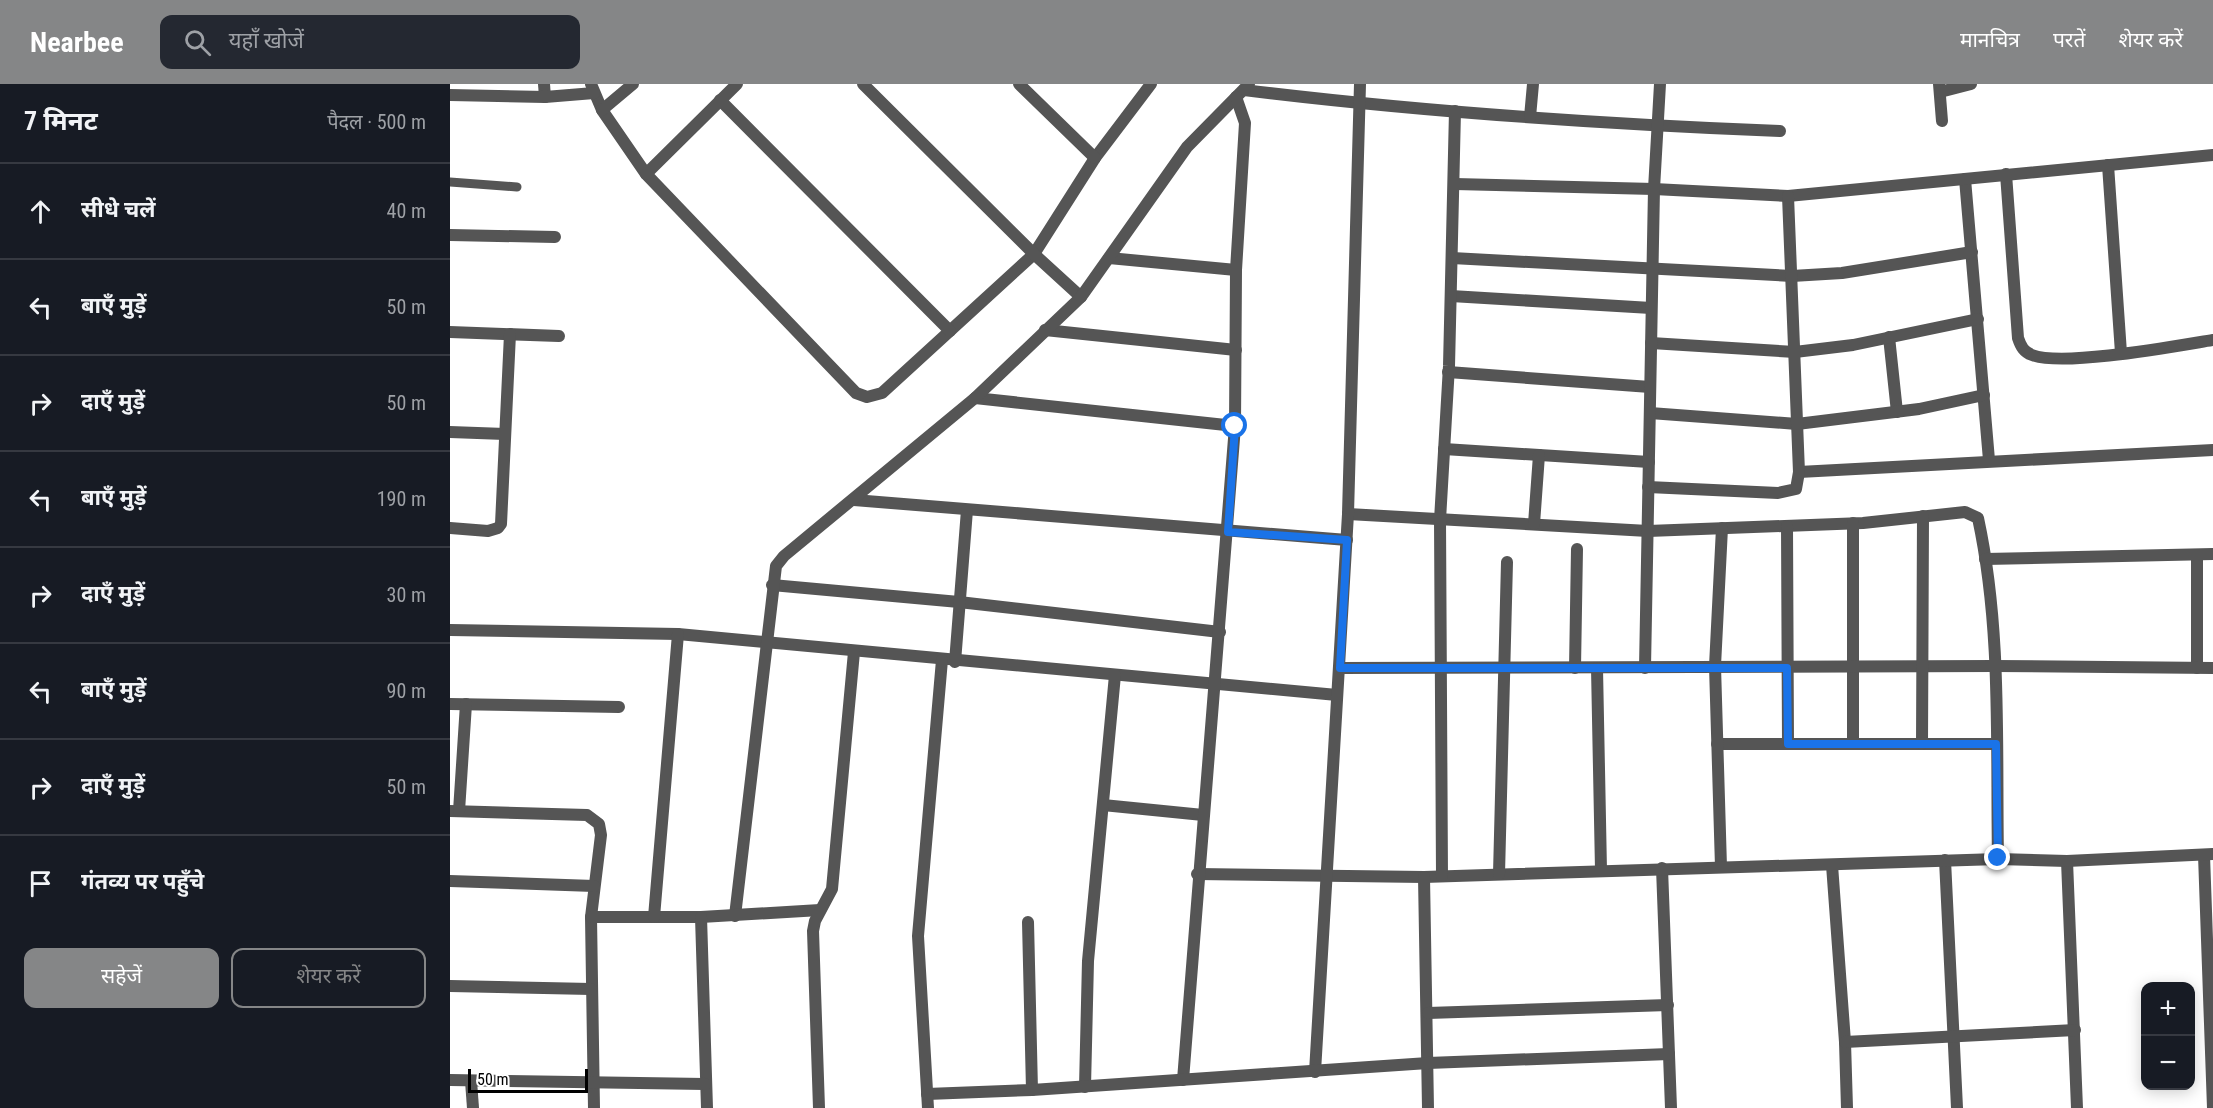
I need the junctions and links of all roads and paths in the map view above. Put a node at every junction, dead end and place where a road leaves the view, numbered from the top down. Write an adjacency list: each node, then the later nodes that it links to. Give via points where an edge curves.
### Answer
1 (544, 84): 16 (street)
2 (633, 84): 19 (street)
3 (737, 84): 17 (street)
4 (863, 84): 39 (street)
5 (1019, 84): 26 (street)
6 (1151, 84): 26 (street)
7 (1360, 84): 18 (street)
8 (1533, 84): 21 (street)
9 (1659, 84): 23 (street)
10 (1971, 84): 12 (street)
11 (592, 88): 16 (street); 19 (street)
12 (1939, 88): 22 (street)
13 (471, 90): 15 (street); 16 (street)
14 (1243, 90): 18 (street); 40 (street, via 1187,147); 43 (street, via 1245,123)
15 (450, 95)
16 (545, 97)
17 (720, 100): 28 (street); 50 (street)
18 (1359, 104): 20 (street); 79 (street)
19 (602, 110): 28 (street)
20 (1455, 111): 21 (street); 32 (street)
21 (1530, 117): 23 (street)
22 (1942, 121)
23 (1657, 126): 24 (street); 34 (street)
24 (1780, 132)
25 (2213, 155): 27 (street)
26 (1095, 158): 39 (street)
27 (2108, 165): 29 (street); 59 (street)
28 (646, 174): 50 (street, via 856,393 867,397 882,393)
29 (2006, 174): 30 (street); 59 (street, via 2021,348 2048,358)
30 (1965, 178): 35 (street); 38 (street)
31 (450, 182): 33 (lane)
32 (1455, 184): 34 (street); 41 (street)
33 (518, 187)
34 (1654, 189): 35 (street); 42 (street)
35 (1788, 196): 44 (street)
36 (450, 235): 37 (street)
37 (555, 237)
38 (1972, 252): 44 (street, via 1842,273); 48 (street)
39 (1034, 254): 46 (street); 50 (street)
40 (1109, 258): 43 (street); 46 (street)
41 (1452, 258): 42 (street); 45 (street)
42 (1652, 269): 44 (street); 47 (street)
43 (1236, 270): 57 (street)
44 (1792, 276): 58 (street)
45 (1451, 296): 47 (street); 60 (street)
46 (1081, 297): 49 (street)
47 (1651, 308): 56 (street)
48 (1978, 319): 54 (street); 62 (street)
49 (1045, 330): 57 (street); 63 (street)
50 (950, 331)
51 (450, 332): 52 (street)
52 (510, 334): 53 (street); 69 (street)
53 (559, 336)
54 (1889, 338): 58 (street); 64 (street)
55 (2213, 340): 59 (street)
56 (1651, 343): 58 (street); 61 (street)
57 (1236, 350): 67 (street)
58 (1795, 352): 66 (street)
59 (2121, 353)
60 (1448, 372): 61 (street); 70 (street)
61 (1650, 387): 65 (street)
62 (1984, 395): 64 (street); 73 (street)
63 (975, 399): 67 (street); 77 (street)
64 (1897, 412): 66 (street)
65 (1650, 413): 66 (street); 74 (street)
66 (1797, 424): 75 (street)
67 (1235, 426): 88 (street)
68 (450, 432): 69 (street)
69 (505, 434): 85 (street, via 501,524 488,531)
70 (1444, 449): 72 (street); 81 (street)
71 (2213, 450): 73 (street)
72 (1539, 455): 74 (street); 83 (street)
73 (1989, 460): 75 (street)
74 (1649, 462): 76 (street)
75 (1799, 472): 76 (street, via 1796,489 1778,493)
76 (1648, 487): 87 (street)
77 (854, 500): 78 (street); 95 (street, via 784,556 776,566)
78 (967, 510): 88 (street); 96 (street)
79 (1348, 514): 81 (street); 89 (street)
80 (1923, 516): 82 (street); 93 (street, via 1974,514); 105 (street)
81 (1440, 520): 83 (street); 113 (street)
82 (1853, 523): 84 (street); 110 (street)
83 (1534, 524): 87 (street)
84 (1787, 525): 86 (street); 109 (street)
85 (450, 528)
86 (1722, 528): 87 (street); 103 (street)
87 (1648, 531): 108 (street)
88 (1228, 532): 89 (street); 98 (street)
89 (1347, 540): 106 (street)
90 (1577, 549): 107 (street)
91 (2213, 554): 92 (street)
92 (2197, 555): 93 (street); 111 (street)
93 (1985, 559): 104 (street)
94 (1507, 562): 114 (street)
95 (772, 585): 96 (street); 100 (street)
96 (959, 603): 98 (street); 102 (street)
97 (450, 630): 99 (street)
98 (1220, 632): 117 (street)
99 (678, 634): 100 (street); 148 (street)
100 (767, 641): 101 (street); 146 (street)
101 (854, 652): 102 (street); 145 (street, via 832,889)
102 (948, 661): 116 (street); 168 (street, via 918,936)
103 (1715, 666): 108 (street); 109 (street); 122 (street)
104 (1995, 666): 105 (street); 111 (street); 126 (street)
105 (1923, 667): 110 (street); 125 (street)
106 (1340, 668): 113 (street); 118 (street)
107 (1575, 668): 114 (street); 115 (street)
108 (1645, 668): 115 (street)
109 (1787, 668): 110 (street); 123 (street)
110 (1853, 668): 124 (street)
111 (2197, 668): 112 (street)
112 (2213, 668)
113 (1439, 669): 114 (street); 140 (street)
114 (1503, 669): 139 (street)
115 (1597, 669): 137 (street)
116 (1115, 675): 117 (street); 127 (street)
117 (1216, 683): 118 (street); 129 (street)
118 (1337, 695): 141 (street)
119 (450, 704): 120 (street)
120 (466, 704): 121 (street); 128 (street)
121 (619, 707)
122 (1717, 744): 123 (street); 135 (street)
123 (1788, 744): 124 (street)
124 (1853, 744): 125 (street)
125 (1922, 744): 126 (street)
126 (1996, 744): 131 (street)
127 (1103, 805): 129 (street); 166 (street, via 1088,961)
128 (455, 811): 144 (street, via 594,818 601,835)
129 (1203, 815): 138 (street)
130 (2208, 854): 133 (street); 179 (street)
131 (1998, 858): 132 (street); 133 (street)
132 (1945, 860): 134 (street); 156 (street)
133 (2067, 861): 155 (street)
134 (1832, 866): 135 (street); 157 (street)
135 (1721, 867): 136 (street)
136 (1662, 868): 137 (street); 153 (street)
137 (1601, 870): 139 (street)
138 (1197, 874): 141 (street); 162 (street)
139 (1499, 874): 140 (street)
140 (1442, 876): 142 (street)
141 (1327, 877): 142 (street); 160 (street)
142 (1424, 877): 154 (street)
143 (450, 881): 144 (street)
144 (594, 886): 147 (street)
145 (819, 910): 146 (street); 172 (street, via 813,931)
146 (735, 916): 149 (street)
147 (591, 917): 148 (street); 152 (street)
148 (654, 917): 149 (street)
149 (701, 917): 165 (street)
150 (1028, 922): 167 (street)
151 (450, 986): 152 (street)
152 (591, 989): 164 (street)
153 (1668, 1005): 154 (street); 158 (street)
154 (1428, 1013): 159 (street)
155 (2075, 1030): 156 (street); 178 (street)
156 (1953, 1036): 157 (street); 177 (street)
157 (1845, 1042): 176 (street)
158 (1670, 1054): 159 (street); 175 (street)
159 (1428, 1063): 160 (street); 174 (street)
160 (1315, 1072): 162 (street)
161 (450, 1080): 163 (street)
162 (1183, 1080): 166 (street)
163 (471, 1081): 164 (street); 169 (street)
164 (593, 1083): 165 (street); 170 (street)
165 (705, 1084): 171 (street)
166 (1085, 1087): 167 (street)
167 (1032, 1090): 168 (street)
168 (927, 1094): 173 (street)
169 (473, 1108)
170 (594, 1108)
171 (706, 1108)
172 (819, 1108)
173 (928, 1108)
174 (1428, 1108)
175 (1671, 1108)
176 (1846, 1108)
177 (1957, 1108)
178 (2077, 1108)
179 (2213, 1108)

